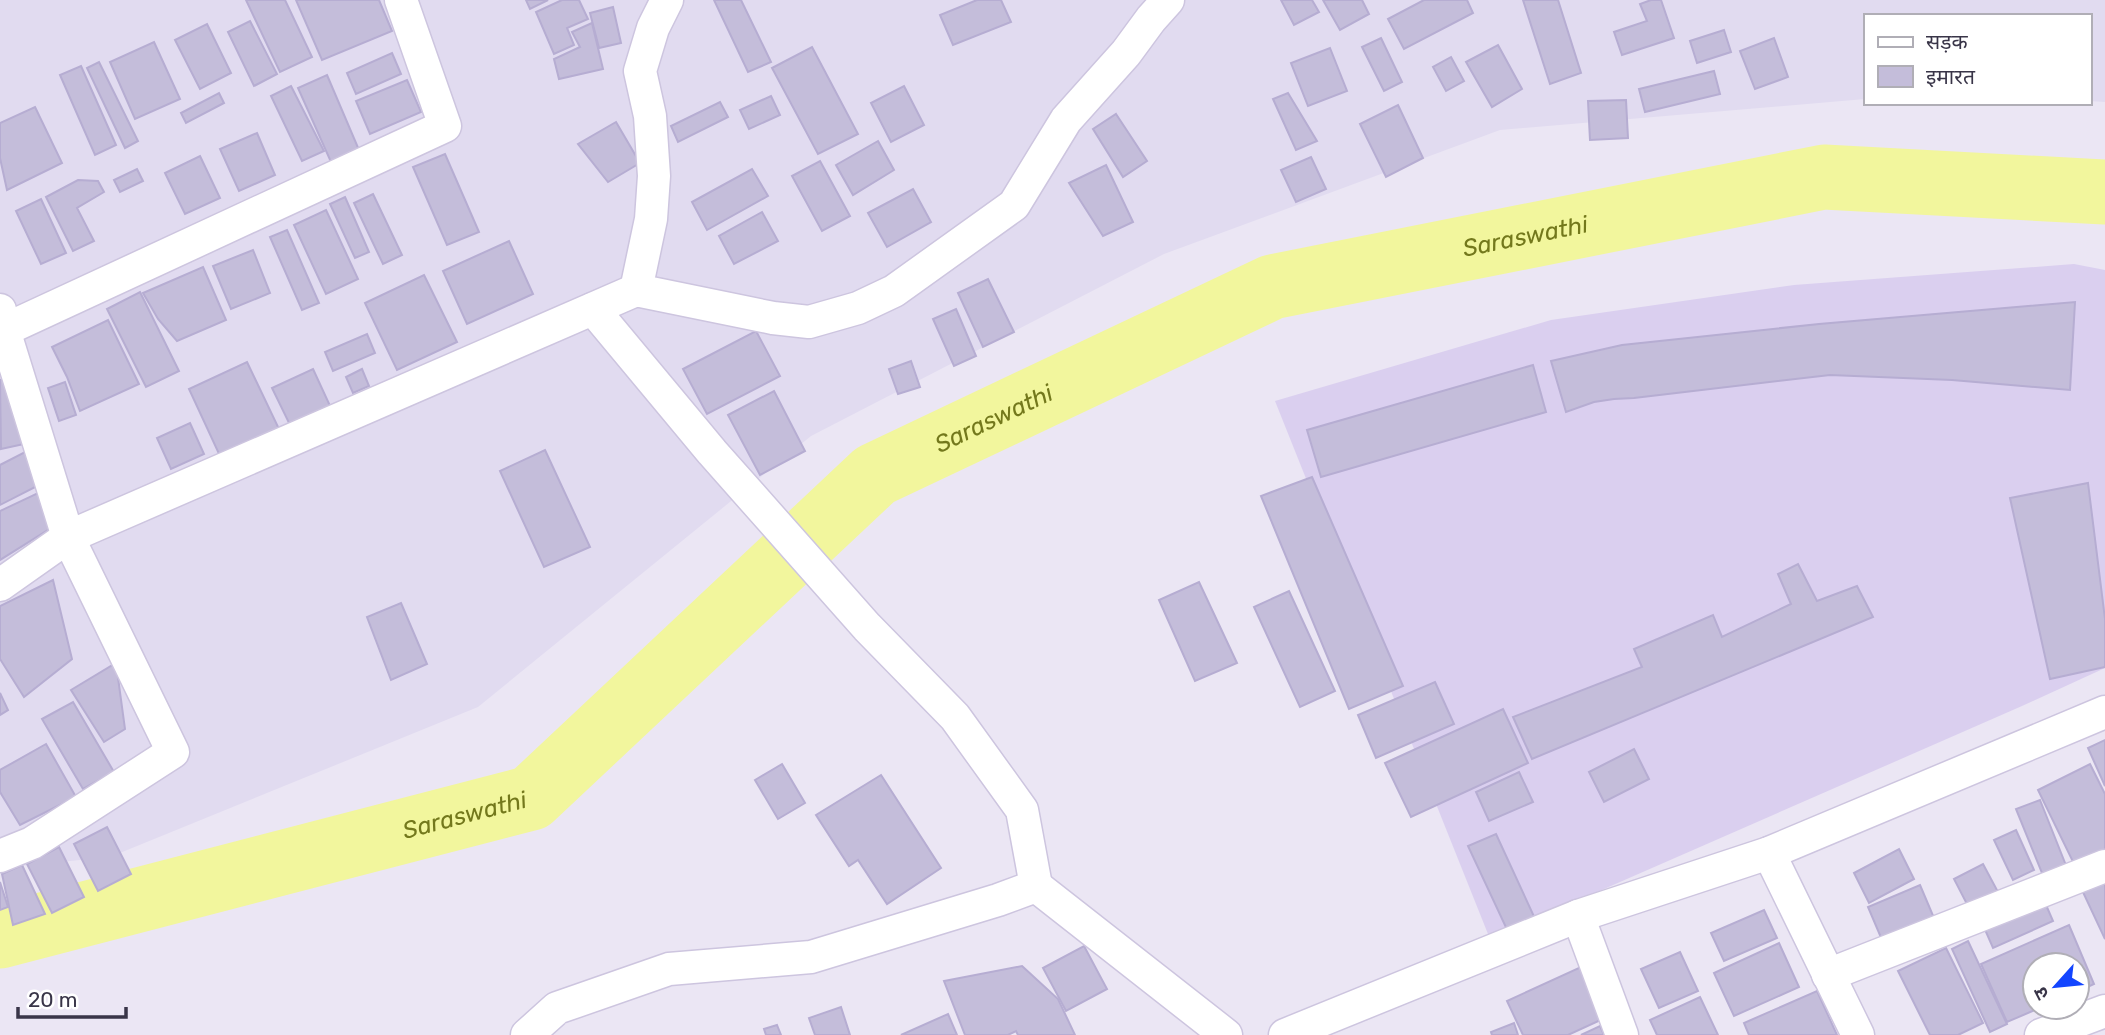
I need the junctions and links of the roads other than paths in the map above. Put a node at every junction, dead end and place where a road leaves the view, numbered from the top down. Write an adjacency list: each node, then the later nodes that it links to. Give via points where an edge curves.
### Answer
1 (401, 0): 6 (street, via 445,127)
2 (667, 0): 4 (street, via 640,71 650,116 654,176 651,219)
3 (1168, 0): 4 (street, via 1066,120 1014,205 894,291 858,308 809,322)
4 (636, 290): 5 (street)
5 (593, 309): 7 (street); 13 (street, via 867,627 955,717 1022,810)
6 (1, 324): 7 (street)
7 (68, 537): 8 (street); 11 (street, via 173,752 32,843)
8 (0, 585)
9 (2105, 712): 10 (street)
10 (1769, 853): 14 (street); 15 (street)
11 (0, 856)
12 (2105, 866): 15 (street)
13 (1036, 886): 17 (street, via 811,957 669,969 557,1008); 18 (street)
14 (1578, 916): 19 (street); 20 (street)
15 (1828, 975): 21 (street)
16 (2105, 1011): 22 (street)
17 (527, 1035)
18 (1226, 1035)
19 (1285, 1035)
20 (1622, 1035)
21 (1858, 1035)
22 (2041, 1035)

